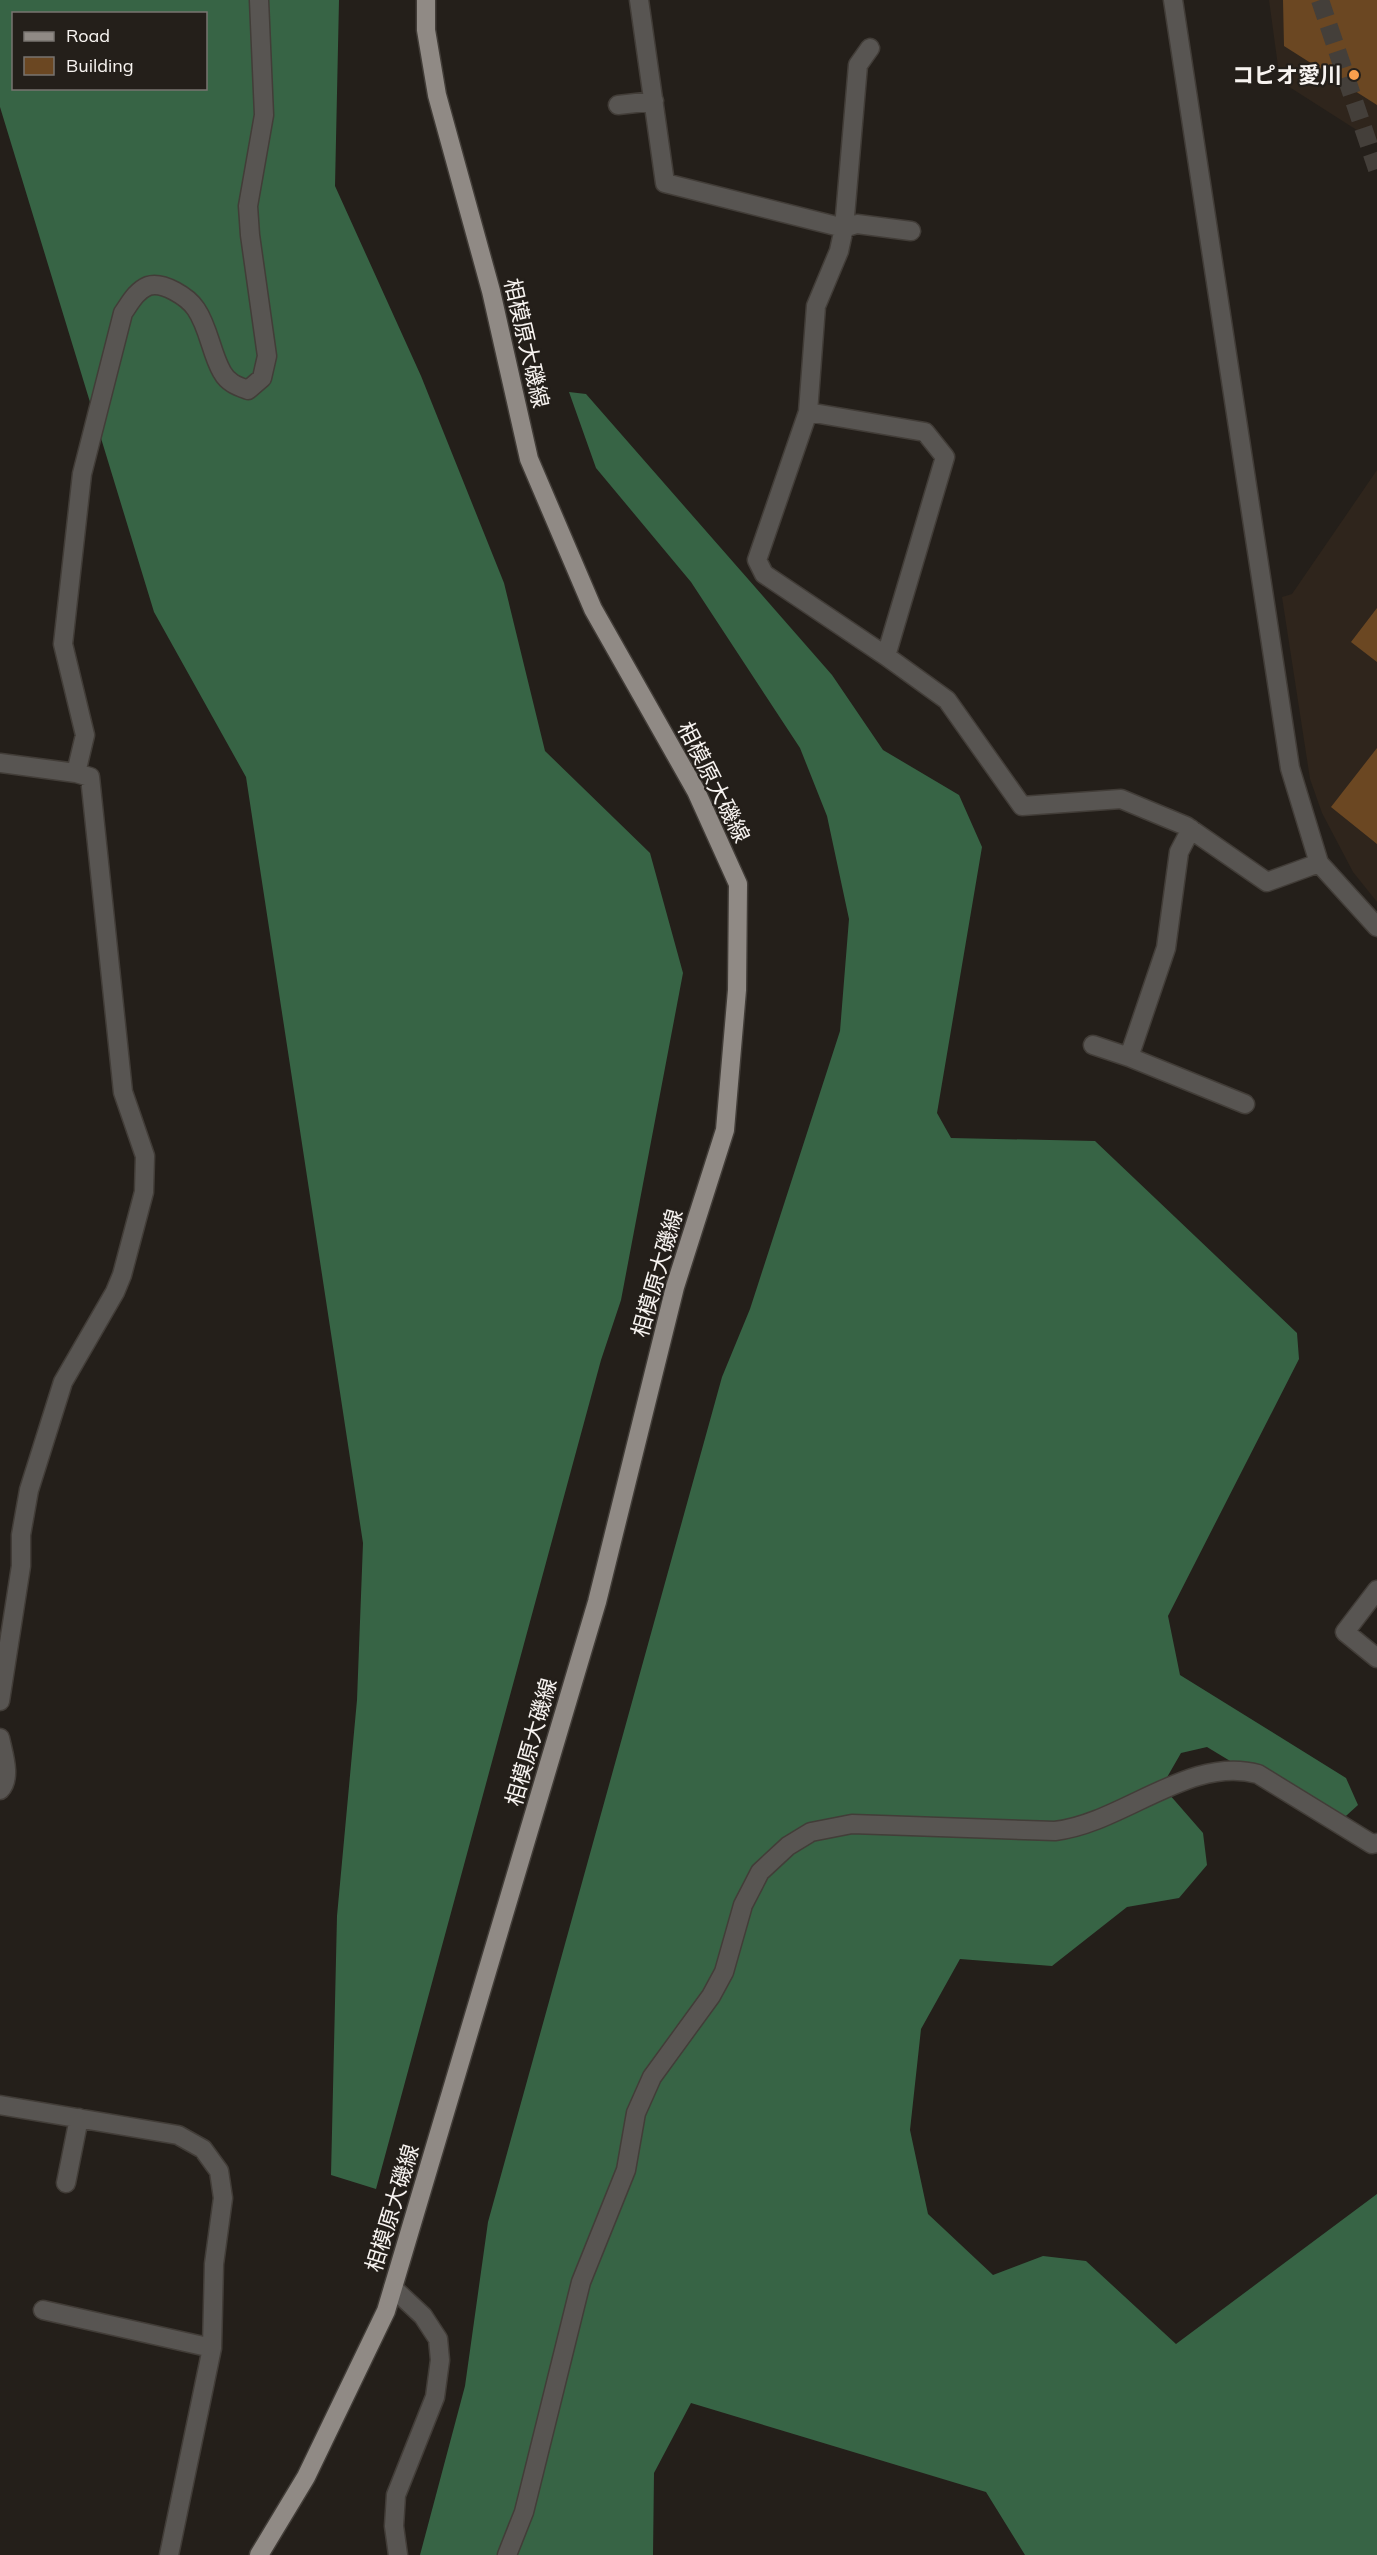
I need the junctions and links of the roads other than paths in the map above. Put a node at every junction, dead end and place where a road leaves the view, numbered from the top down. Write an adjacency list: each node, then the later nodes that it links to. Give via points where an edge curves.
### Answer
1 (259, 0): 13 (street, via 264,115 249,206 267,356 262,378 248,390 234,385 223,373 195,308 180,294 149,285 135,294 123,312 82,474 63,644 85,735)
2 (426, 0): 29 (main road, 相模原大磯線, via 426,30 437,95 491,291 529,459 593,609 696,791 738,884 737,990 725,1130 675,1287 597,1602)
3 (639, 0): 6 (street)
4 (1173, 0): 15 (street, via 1290,768)
5 (870, 48): 8 (street, via 858,65)
6 (654, 101): 7 (street); 8 (street, via 665,183)
7 (618, 105)
8 (844, 228): 9 (street, via 856,224); 10 (street, via 839,251 816,306)
9 (911, 231)
10 (808, 412): 11 (street, via 757,560 764,574); 11 (street, via 925,432 945,457)
11 (886, 656): 14 (street, via 947,700 1022,806 1121,799)
12 (0, 763): 13 (street)
13 (76, 773): 22 (street, via 90,777 123,1092 145,1156 144,1192 116,1292 63,1382 29,1490)
14 (1191, 829): 15 (street, via 1267,882); 18 (street, via 1179,852 1166,948)
15 (1319, 863): 16 (street)
16 (1377, 927)
17 (1093, 1045): 18 (street)
18 (1129, 1057): 19 (street)
19 (1245, 1104)
20 (1377, 1590): 21 (street, via 1345,1632)
21 (1377, 1658)
22 (0, 1701)
23 (0, 1738): 24 (street, via 6,1770)
24 (0, 1790)
25 (1377, 1843): 35 (street, via 1372,1844 1258,1774 1222,1769 1080,1828 1055,1831 852,1824 811,1832 788,1846 760,1872 743,1905 724,1972 652,2078 636,2113 626,2170 581,2282 524,2512)
26 (0, 2105): 27 (street)
27 (79, 2118): 28 (street); 31 (street, via 178,2135 203,2149 219,2171 224,2198 214,2264)
28 (66, 2183)
29 (393, 2289): 33 (main road, 相模原大磯線, via 306,2477); 34 (street, via 423,2316 438,2340 441,2360 435,2397 396,2494 394,2526)
30 (43, 2310): 31 (street)
31 (212, 2348): 32 (street)
32 (169, 2555)
33 (259, 2555)
34 (398, 2555)
35 (507, 2555)

